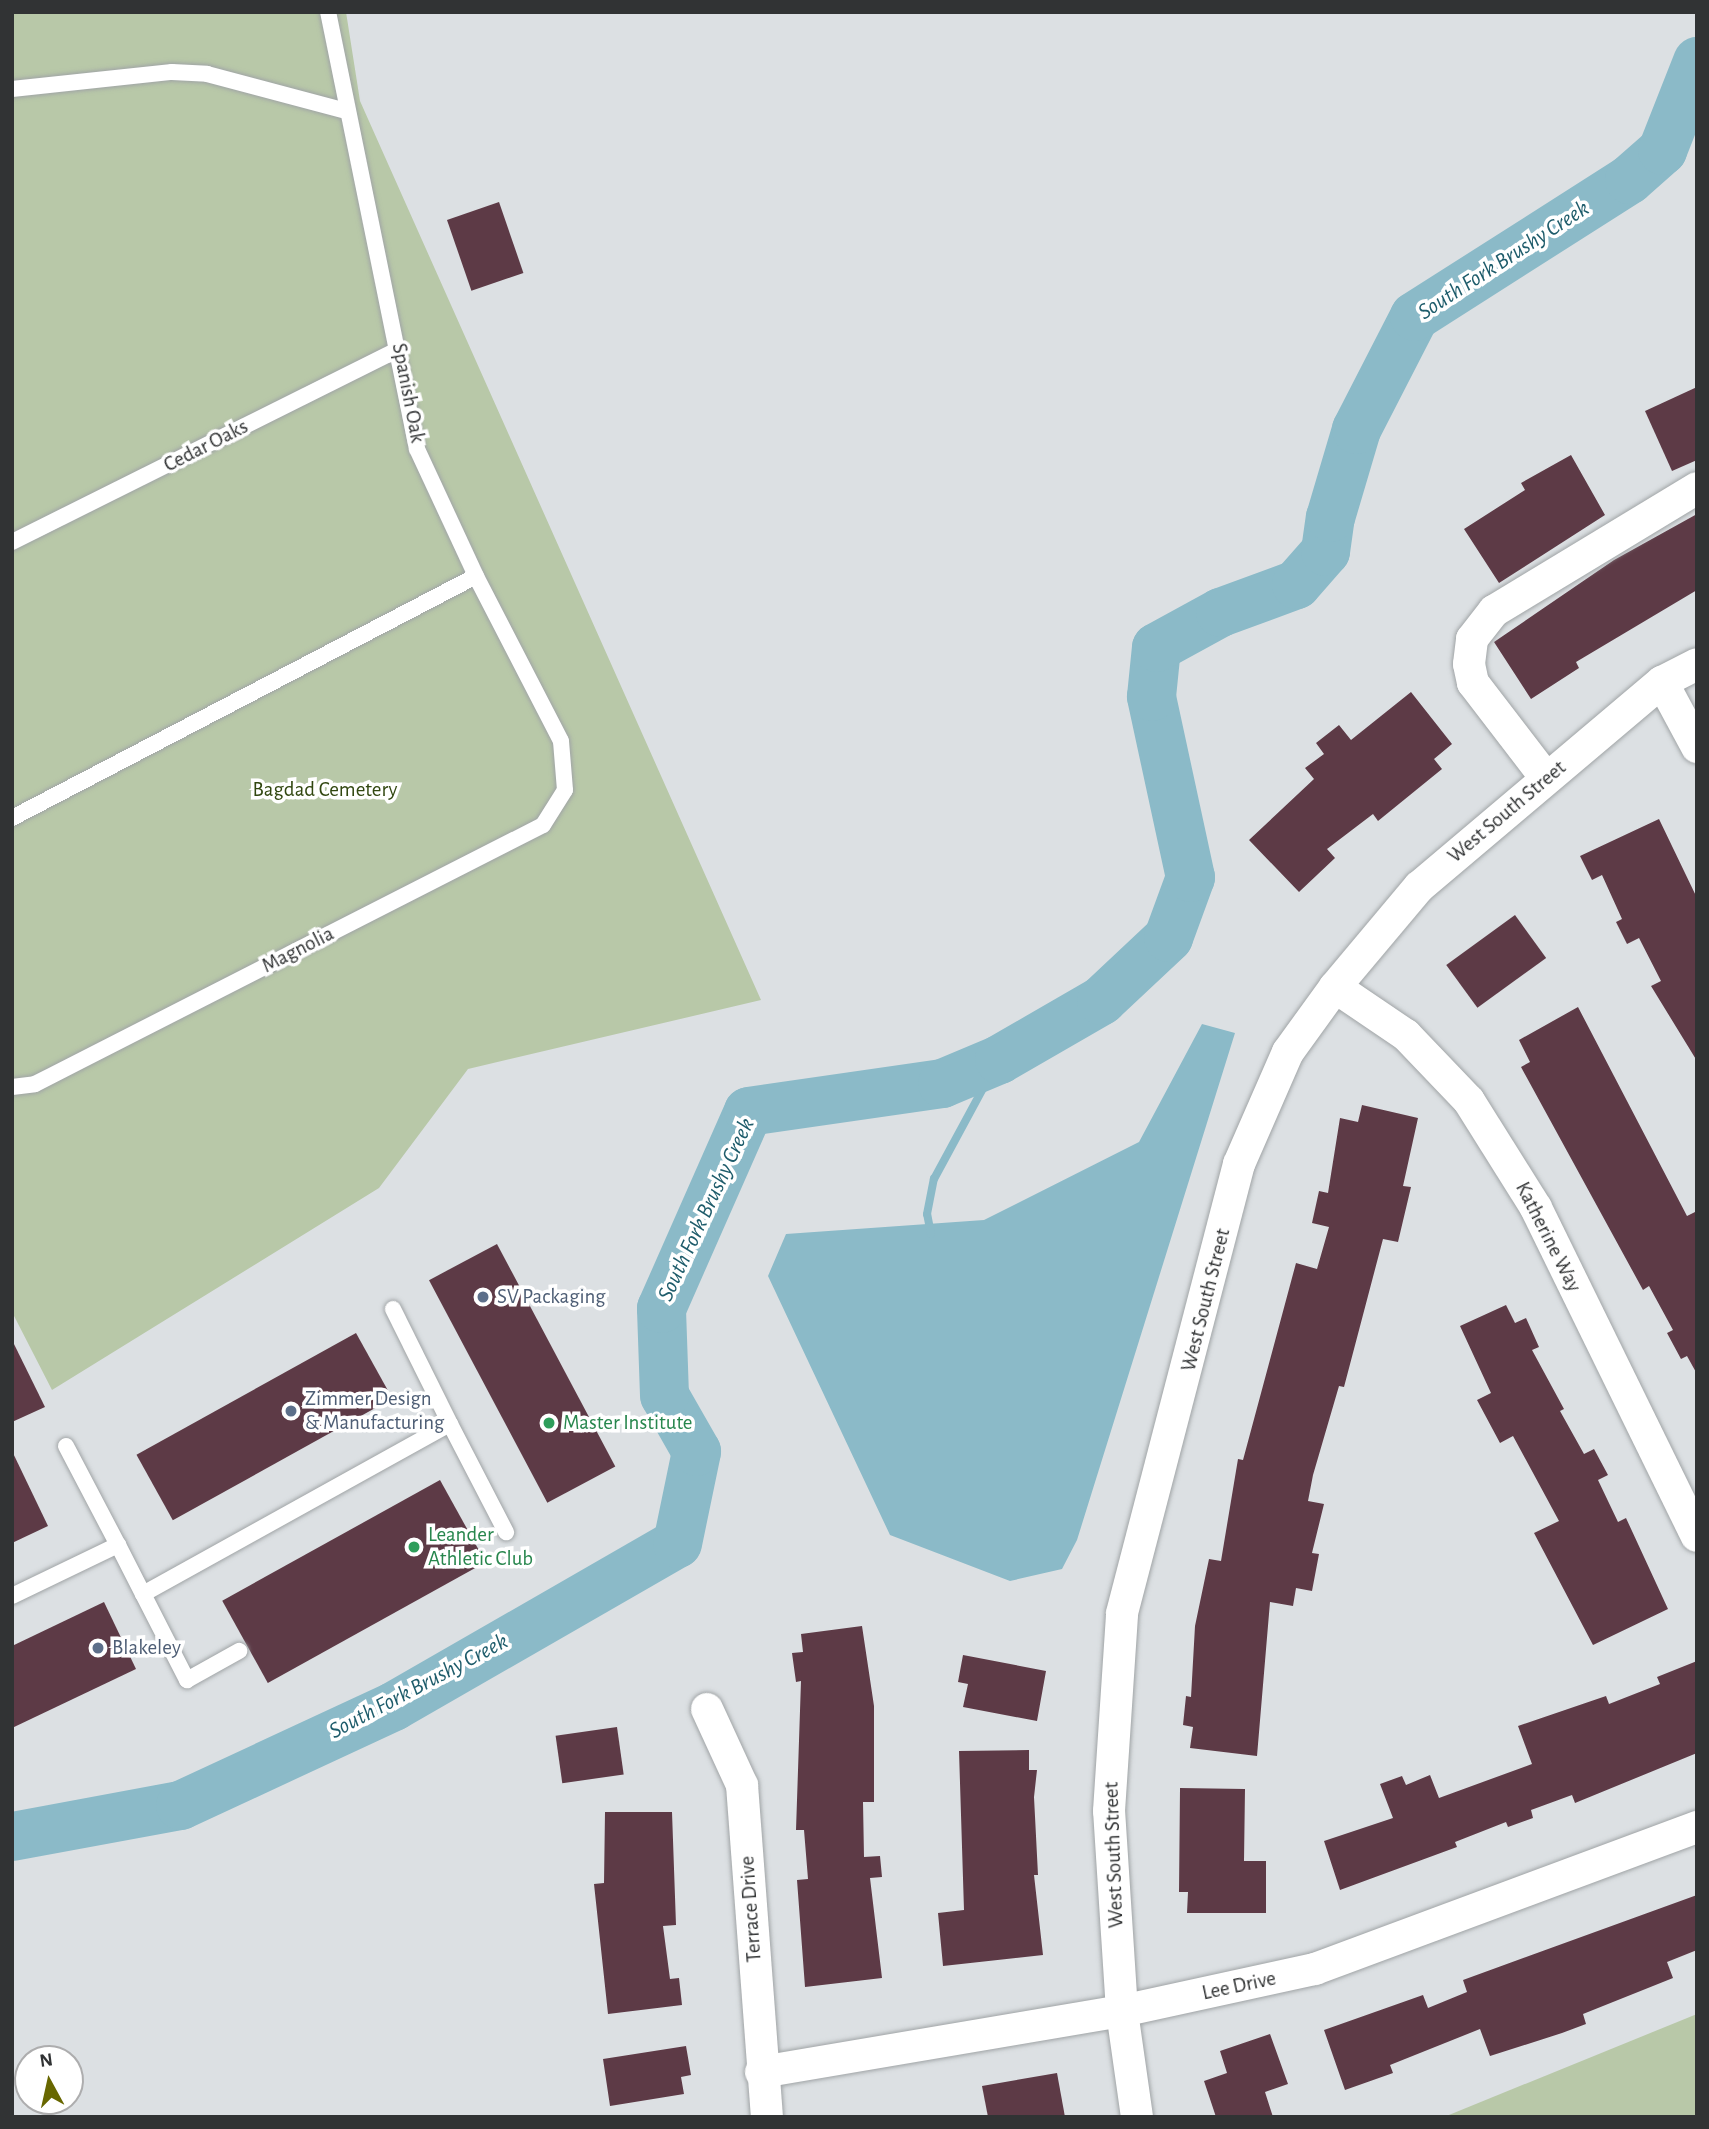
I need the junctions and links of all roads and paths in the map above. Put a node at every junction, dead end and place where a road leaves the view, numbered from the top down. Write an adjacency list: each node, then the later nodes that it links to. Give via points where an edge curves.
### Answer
1 (328, 12): 3 (lane, Spanish Oak)
2 (12, 89): 3 (lane, via 172,72 207,74)
3 (346, 111): 4 (lane, Spanish Oak)
4 (400, 349): 6 (lane, Cedar Oaks); 7 (lane, Spanish Oak, via 417,449)
5 (1697, 488): 11 (street, via 1494,611 1472,639 1469,664 1473,683)
6 (12, 542)
7 (476, 576): 12 (lane, Spanish Oak, via 561,741); 13 (lane)
8 (1697, 664): 9 (street, West South Street)
9 (1662, 682): 10 (street); 11 (street, West South Street)
10 (1697, 747)
11 (1546, 778): 14 (street, West South Street, via 1419,887)
12 (565, 790): 15 (lane, Magnolia, via 542,825 35,1084)
13 (12, 818)
14 (1335, 987): 20 (street, Katherine Way, via 1406,1035 1469,1101 1536,1208); 27 (street, West South Street, via 1288,1052 1239,1164 1122,1613 1109,1811)
15 (12, 1087)
16 (393, 1309): 17 (lane)
17 (450, 1424): 19 (lane); 22 (lane)
18 (66, 1446): 21 (lane)
19 (506, 1532)
20 (1697, 1536)
21 (118, 1545): 22 (lane); 23 (lane)
22 (143, 1594): 24 (lane, via 187,1680)
23 (12, 1596)
24 (239, 1651)
25 (707, 1709): 28 (street, Terrace Drive, via 742,1785)
26 (1697, 1827): 27 (street, Lee Drive, via 1315,1969)
27 (1122, 2011): 28 (street, Lee Drive); 30 (street, West South Street)
28 (761, 2072): 29 (street, Terrace Drive)
29 (768, 2117)
30 (1137, 2117)

